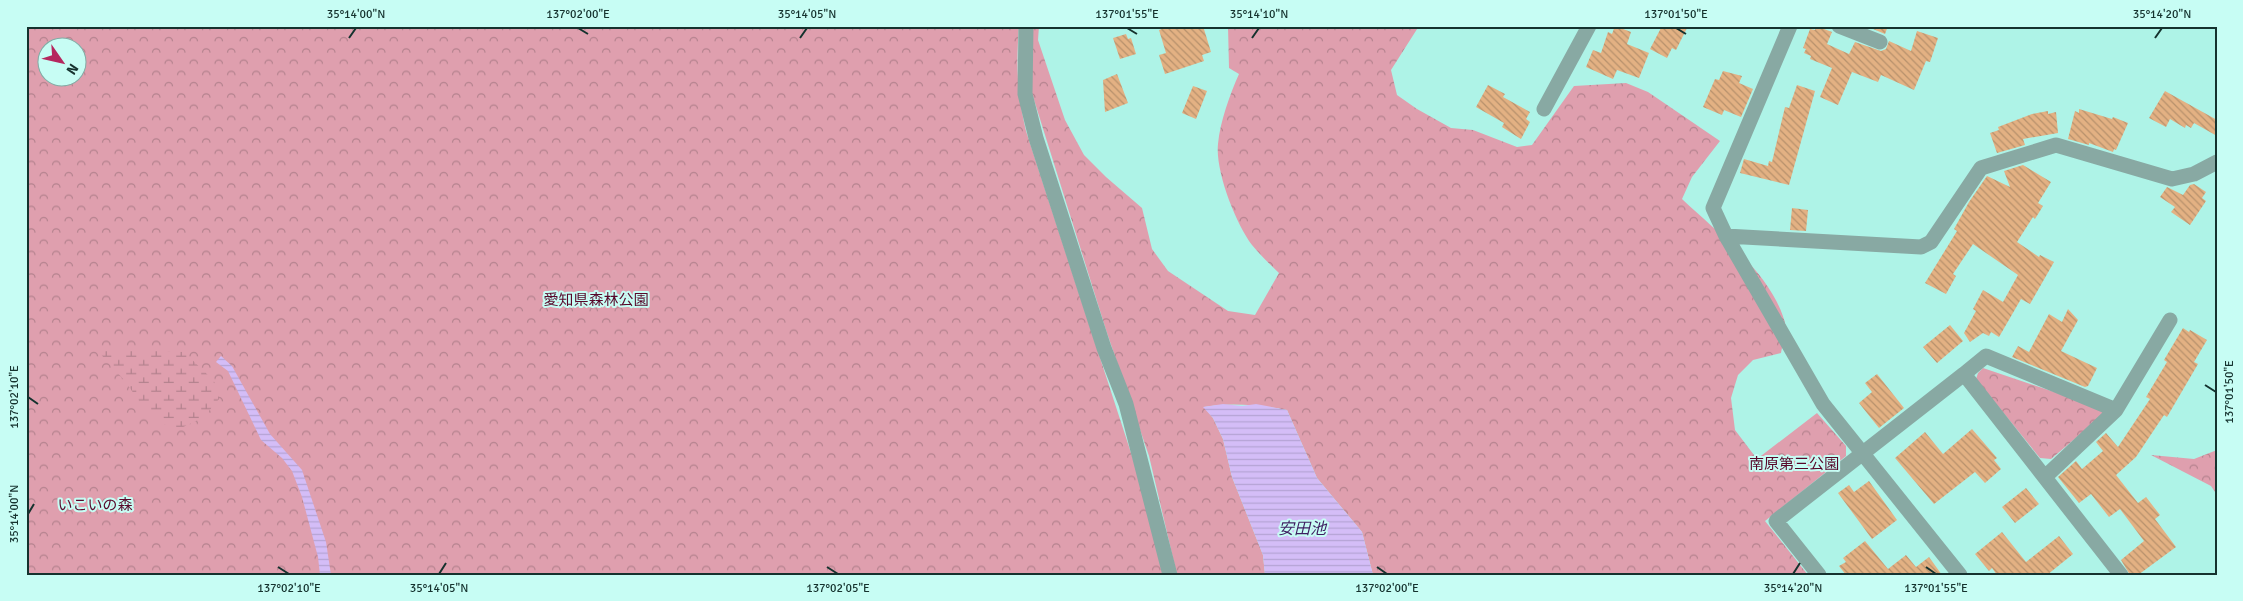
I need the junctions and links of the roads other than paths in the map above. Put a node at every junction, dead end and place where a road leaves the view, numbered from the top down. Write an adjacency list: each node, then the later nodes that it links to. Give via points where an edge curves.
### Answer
1 (1026, 26): 14 (street, via 1025,94 1036,138 1104,348 1126,404)
2 (1589, 26): 6 (street)
3 (1790, 26): 8 (street, via 1713,208)
4 (1839, 26): 5 (street)
5 (1880, 42)
6 (1544, 108)
7 (2217, 162): 8 (street, via 2194,174 2172,179 2056,145 1981,168 1931,242 1921,247)
8 (1726, 236): 12 (street, via 1823,404)
9 (2170, 320): 11 (street)
10 (1964, 374): 11 (street, via 1986,356); 12 (street); 13 (street)
11 (2116, 410): 13 (street)
12 (1862, 455): 15 (street, via 1776,521); 16 (street)
13 (2045, 477): 17 (street)
14 (1170, 575)
15 (1819, 575)
16 (1960, 575)
17 (2121, 575)

